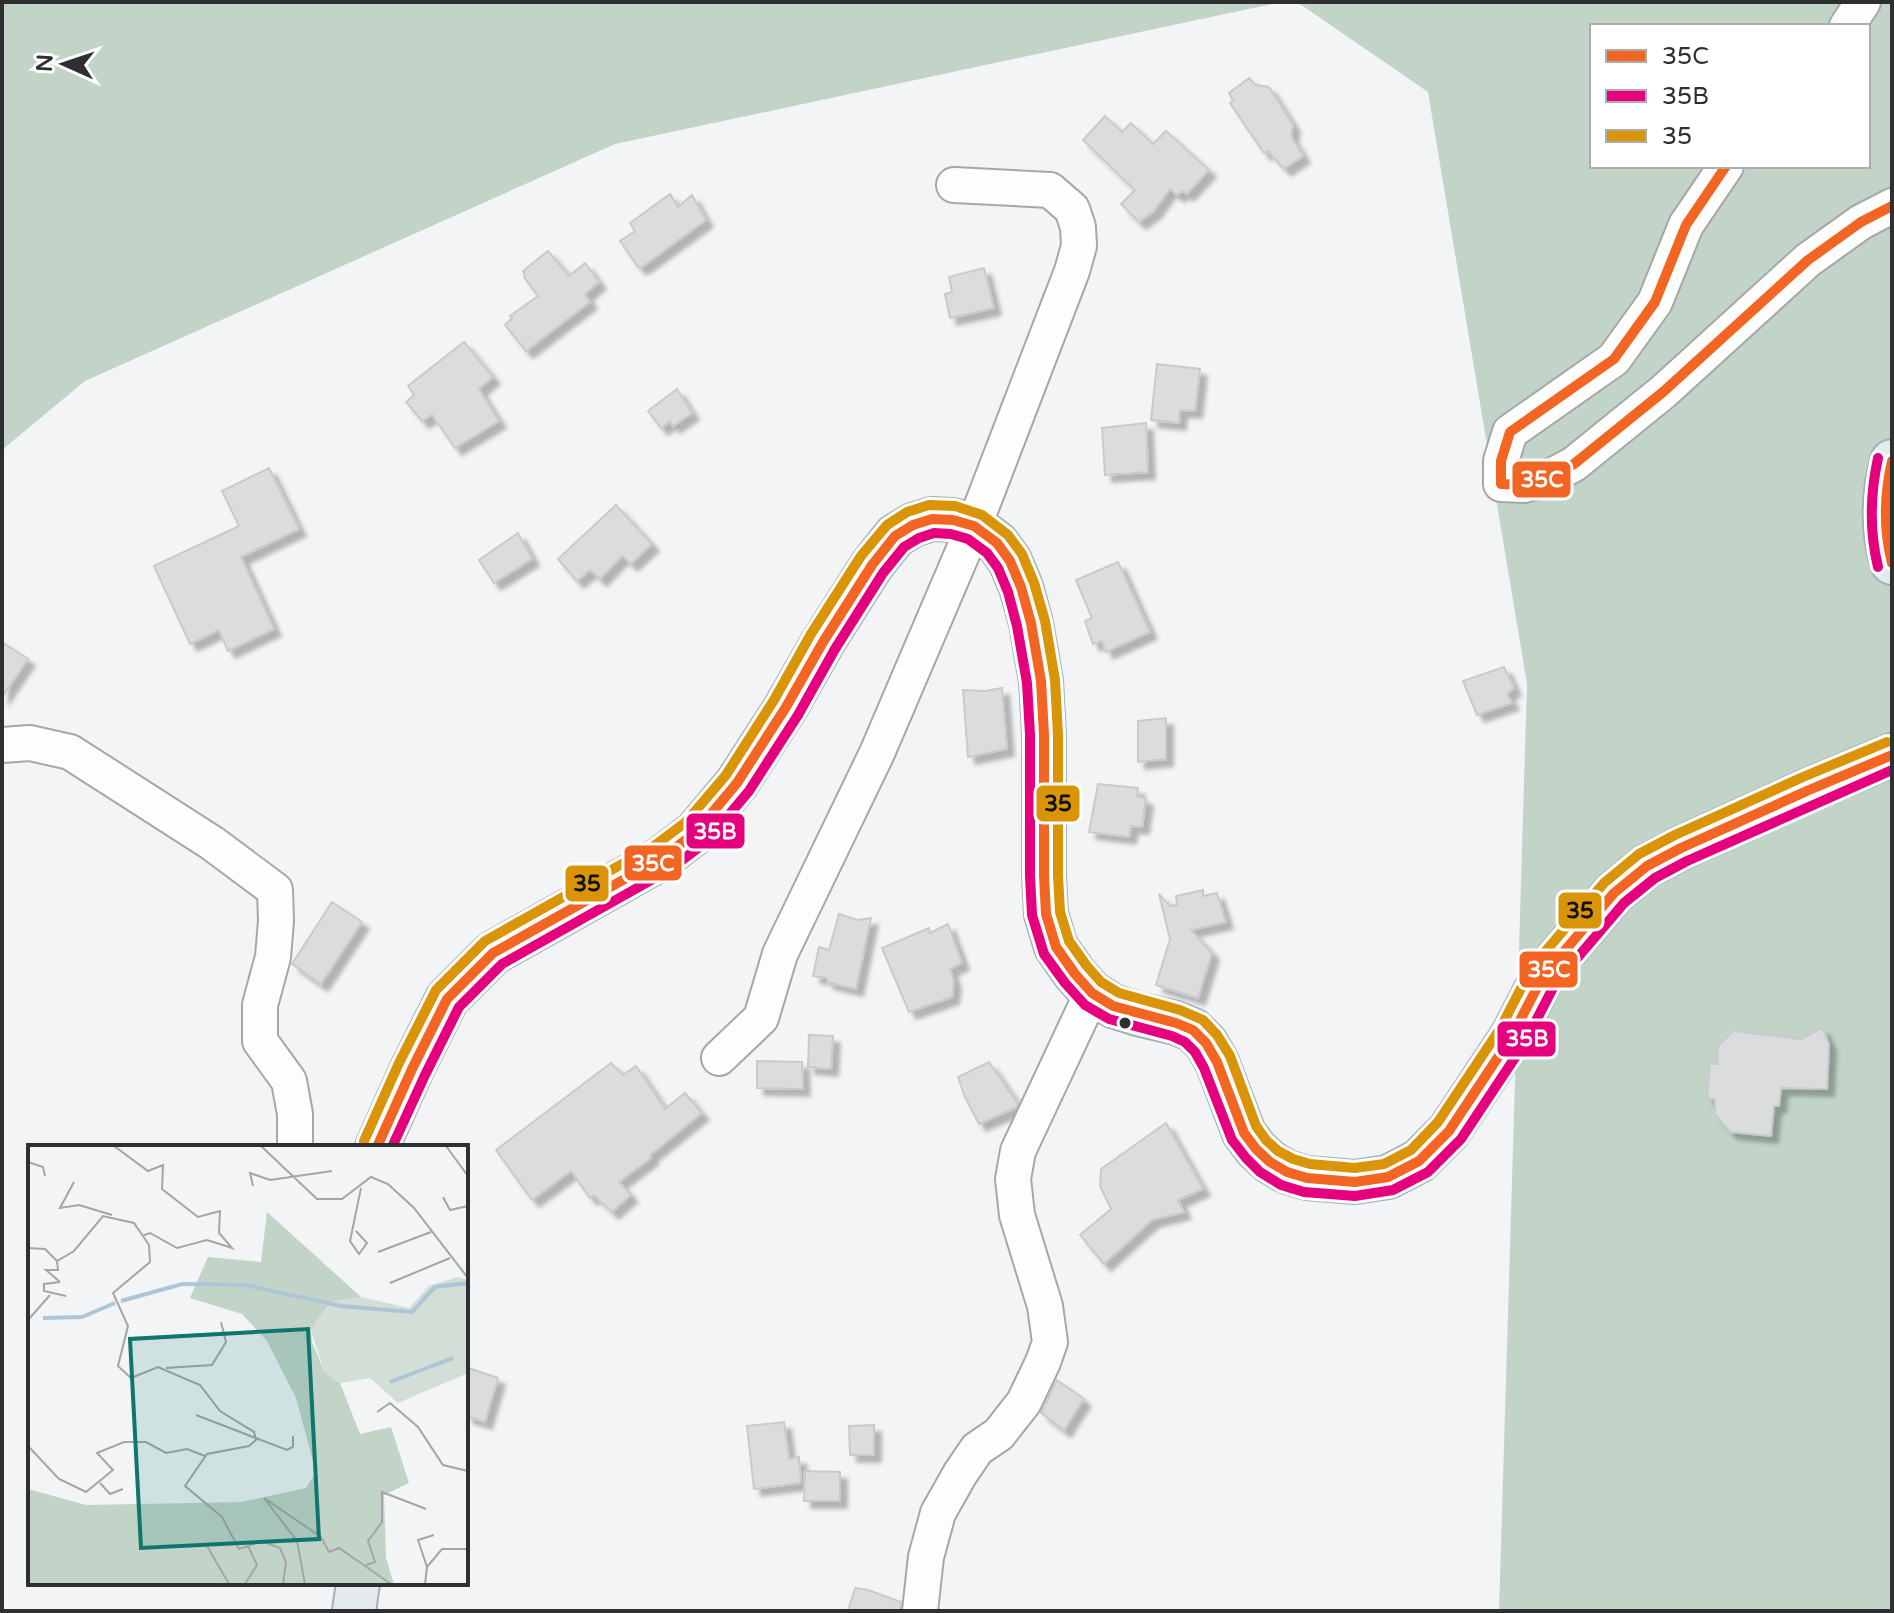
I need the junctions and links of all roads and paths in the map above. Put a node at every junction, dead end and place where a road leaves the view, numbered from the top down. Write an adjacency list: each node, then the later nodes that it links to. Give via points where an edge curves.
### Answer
1 (1863, 2): 2 (street)
2 (1848, 24)
3 (1725, 168): 5 (street, via 1686,225 1655,302 1614,359 1510,432 1501,484 1524,485 1574,464 1663,392 1808,260)
4 (954, 185): 7 (street, via 1050,190 1072,209 1078,227 1072,271)
5 (1892, 206)
6 (1892, 461): 8 (main road, via 1885,520)
7 (974, 526): 11 (main road, via 1010,561 1028,611 1041,681 1046,914 1056,947); 12 (street, via 877,753 780,954 761,1018); 14 (main road, via 932,519 895,536 737,783 696,832 662,858 493,953 447,999)
8 (1892, 563)
9 (2, 745): 13 (street, via 30,743 70,752 275,890 273,957 260,1005 260,1041 289,1081)
10 (1892, 755): 11 (main road, via 1681,848 1647,866 1614,893 1543,976 1512,1036 1449,1131 1419,1161 1388,1177 1325,1181 1270,1162 1244,1133 1217,1062 1193,1030 1113,1006)
11 (1092, 993): 17 (street, via 1018,1151 1013,1179 1017,1215 1045,1306 1050,1342 1024,1402 999,1434 977,1449 938,1513)
12 (719, 1058)
13 (295, 1145)
14 (378, 1145)
15 (358, 1585): 16 (main road)
16 (354, 1611)
17 (920, 1611)

